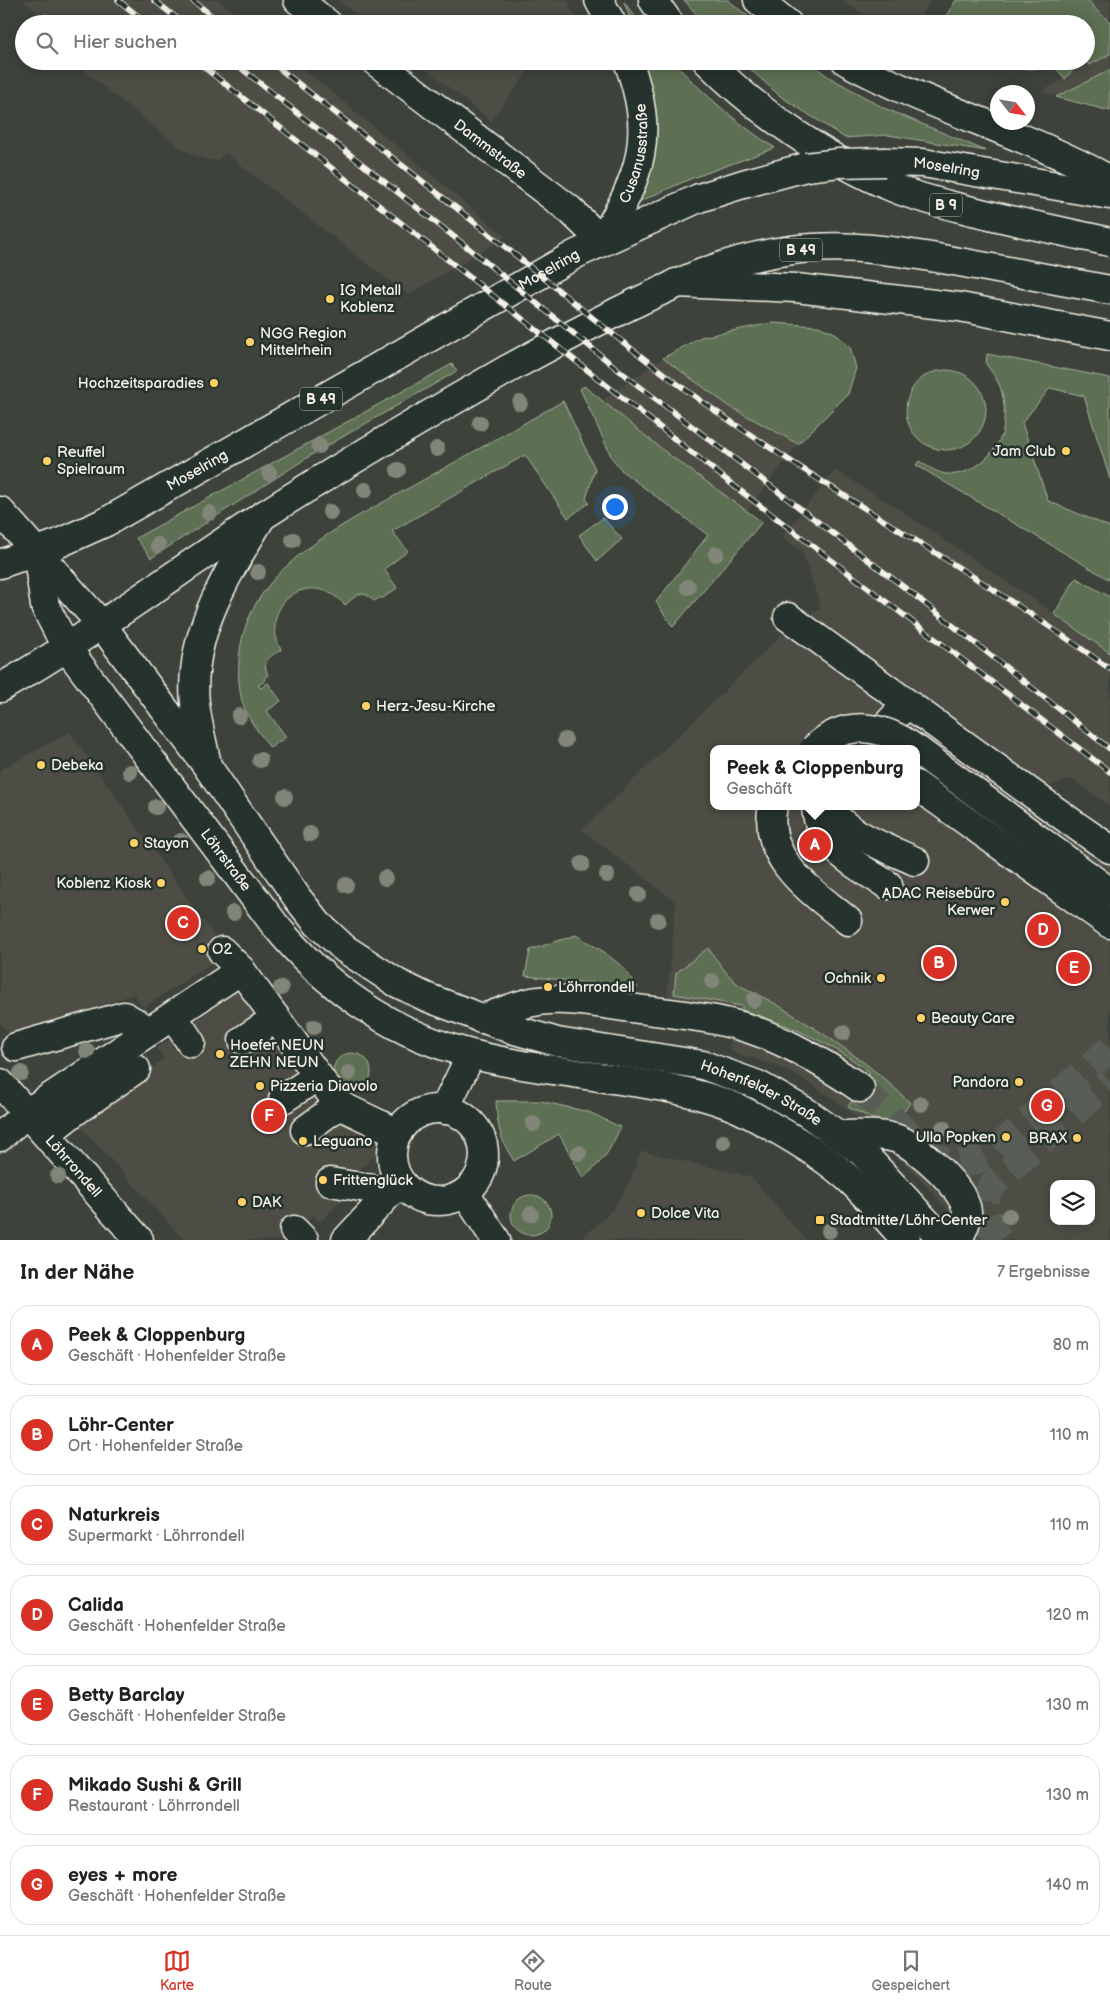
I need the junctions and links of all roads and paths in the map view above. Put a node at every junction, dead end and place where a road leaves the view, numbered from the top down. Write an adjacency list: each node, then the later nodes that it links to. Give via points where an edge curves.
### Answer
1 (298, 0): 5 (main road)
2 (599, 0): 6 (main road)
3 (653, 0): 7 (main road)
4 (758, 0): 8 (main road)
5 (317, 15)
6 (607, 15)
7 (664, 15)
8 (777, 15)
9 (387, 70): 15 (main road, Dammstraße, via 563,205)
10 (630, 70): 15 (main road, Cusanusstraße, via 642,115 641,154 629,193)
11 (715, 70): 16 (main road, B 9, via 795,133 844,164 894,188 942,204)
12 (864, 70): 13 (main road, via 1051,150)
13 (1110, 180)
14 (1110, 194): 15 (main road, Moselring / B 49, bridge, via 922,162 839,163 806,167 699,198)
15 (602, 241): 22 (main road, Moselring / B 49, via 106,522)
16 (1110, 242)
17 (676, 283): 18 (main road, B 49, via 740,260 793,250 840,247 930,257); 19 (main road, via 796,288 960,308); 21 (main road, B 49, via 543,349)
18 (1110, 290)
19 (1110, 336)
20 (0, 511): 22 (main road)
21 (262, 516): 25 (main road, B 49); 33 (main road, via 218,592 199,652 195,702)
22 (37, 551): 23 (main road, B 49); 25 (main road); 26 (main road, Löhrstraße, via 45,606)
23 (0, 564)
24 (788, 617): 28 (main road)
25 (101, 624): 26 (main road, B 49); 33 (main road)
26 (66, 647): 27 (main road, B 49); 53 (main road, Löhrstraße, via 275,925 329,982 368,1009 429,1040)
27 (0, 688)
28 (907, 704): 30 (main road); 39 (main road)
29 (818, 745): 31 (main road, bridge, via 841,732 873,728 890,733)
30 (868, 745)
31 (910, 745)
32 (920, 752): 42 (main road)
33 (207, 766): 48 (main road, via 298,899 329,936 397,983)
34 (920, 788): 43 (main road)
35 (771, 810): 36 (main road, via 772,834 781,858 809,889 854,916 800,858 788,832)
36 (790, 810)
37 (817, 810): 41 (main road, via 825,836 837,849 857,867)
38 (831, 810): 40 (main road, via 843,823 868,840)
39 (1110, 849)
40 (915, 861)
41 (888, 885)
42 (1110, 892)
43 (1110, 924)
44 (229, 946): 45 (main road)
45 (241, 970): 46 (main road); 47 (main road)
46 (173, 1016): 49 (main road); 51 (main road)
47 (276, 1018): 50 (main road); 56 (main road)
48 (481, 1019): 58 (main road, via 520,1005 549,1000 721,1021 792,1047); 65 (main road, Hohenfelder Straße, via 532,1036 686,1061 716,1069 783,1098)
49 (150, 1031): 52 (main road, via 103,1012 39,1032); 62 (main road)
50 (243, 1040)
51 (192, 1043)
52 (16, 1047)
53 (516, 1064): 73 (main road, Hohenfelder Straße, via 662,1086 729,1104 783,1133 836,1169 876,1206)
54 (465, 1068): 61 (main road)
55 (136, 1069): 62 (main road, via 74,1112)
56 (315, 1071): 59 (main road); 60 (main road)
57 (0, 1083): 62 (main road, Löhrrondell)
58 (860, 1088)
59 (280, 1094)
60 (340, 1105): 63 (main road); 64 (main road)
61 (444, 1110): 64 (main road, via 422,1112 408,1120); 69 (main road, via 460,1114 473,1125 481,1139 483,1168)
62 (41, 1111): 66 (main road); 70 (main road, Löhrrondell)
63 (305, 1130)
64 (398, 1132): 68 (main road, via 392,1148)
65 (841, 1135): 74 (main road, Hohenfelder Straße, via 879,1169); 75 (main road, via 884,1136 908,1143 920,1151 966,1205 965,1224)
66 (0, 1137)
67 (330, 1182): 68 (main road)
68 (396, 1187): 69 (main road, via 430,1201 451,1200); 71 (main road)
69 (465, 1193): 72 (main road)
70 (139, 1240)
71 (346, 1240)
72 (496, 1240)
73 (906, 1240)
74 (943, 1240)
75 (958, 1240)

